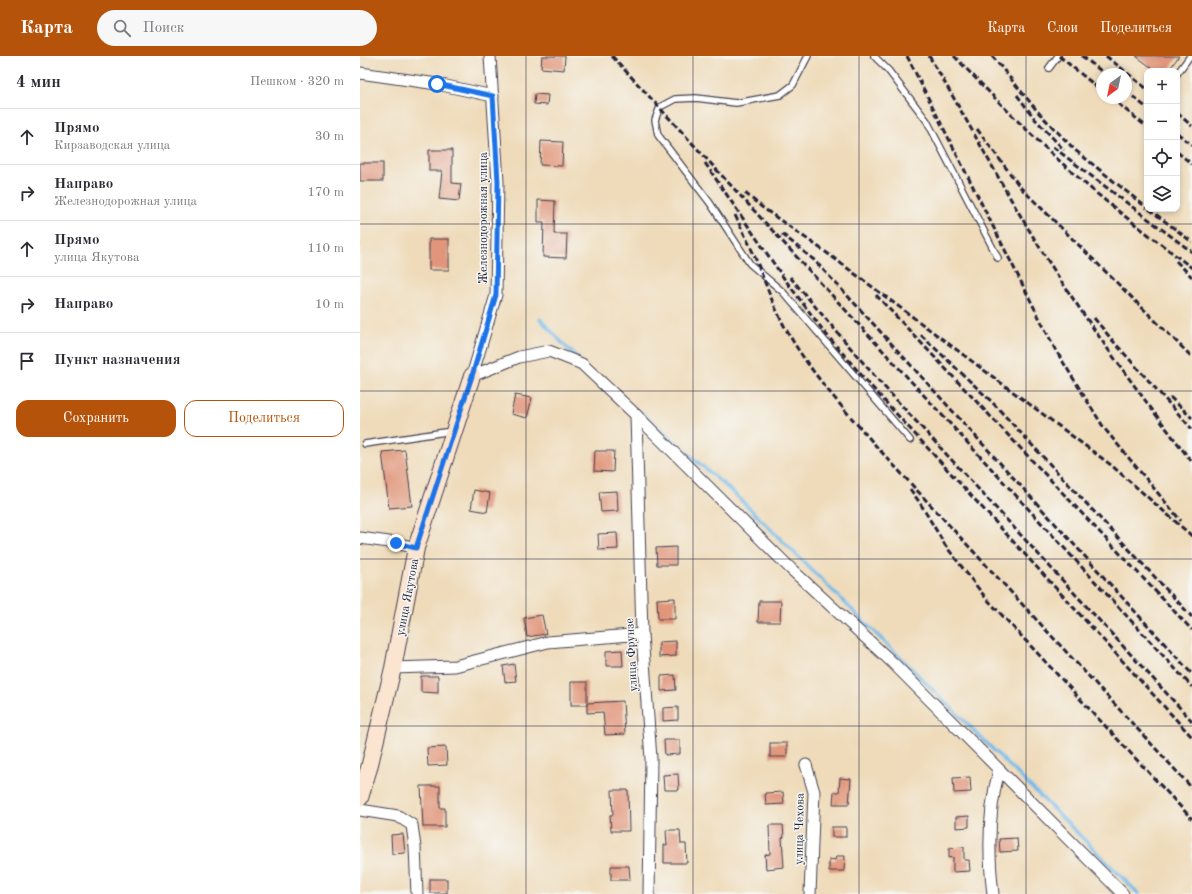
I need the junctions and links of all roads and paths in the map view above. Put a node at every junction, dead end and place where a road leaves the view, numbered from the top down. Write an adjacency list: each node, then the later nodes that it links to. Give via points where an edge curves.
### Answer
1 (490, 56): 9 (street, Железнодорожная улица)
2 (808, 56): 14 (lane, via 793,85 780,94 736,103 696,98 675,99 660,107 656,120 658,135 710,203 750,264 783,292)
3 (874, 56): 10 (lane, via 927,120)
4 (1058, 56): 6 (lane)
5 (1190, 56): 7 (lane)
6 (1049, 68)
7 (1180, 70)
8 (360, 73): 9 (street, via 437,84)
9 (493, 96): 11 (street, Железнодорожная улица, via 498,182 496,295)
10 (998, 258)
11 (472, 376): 12 (street, via 519,357 549,351 582,364); 13 (street, улица Якутова)
12 (636, 414): 18 (street, улица Фрунзе); 21 (street, via 791,569 893,663)
13 (454, 431): 15 (lane); 17 (street, улица Якутова)
14 (910, 440)
15 (365, 444)
16 (360, 538): 17 (street)
17 (416, 548): 19 (street, улица Якутова)
18 (642, 634): 19 (street, via 548,642 455,666); 25 (street, улица Фрунзе, via 651,758)
19 (393, 668): 22 (street, улица Якутова)
20 (806, 765): 26 (street, улица Чехова, via 814,792)
21 (999, 770): 27 (street, via 991,809 990,867); 28 (street)
22 (360, 798)
23 (360, 810): 24 (street, via 398,816 412,825)
24 (417, 894)
25 (649, 894)
26 (810, 894)
27 (993, 894)
28 (1123, 894)

